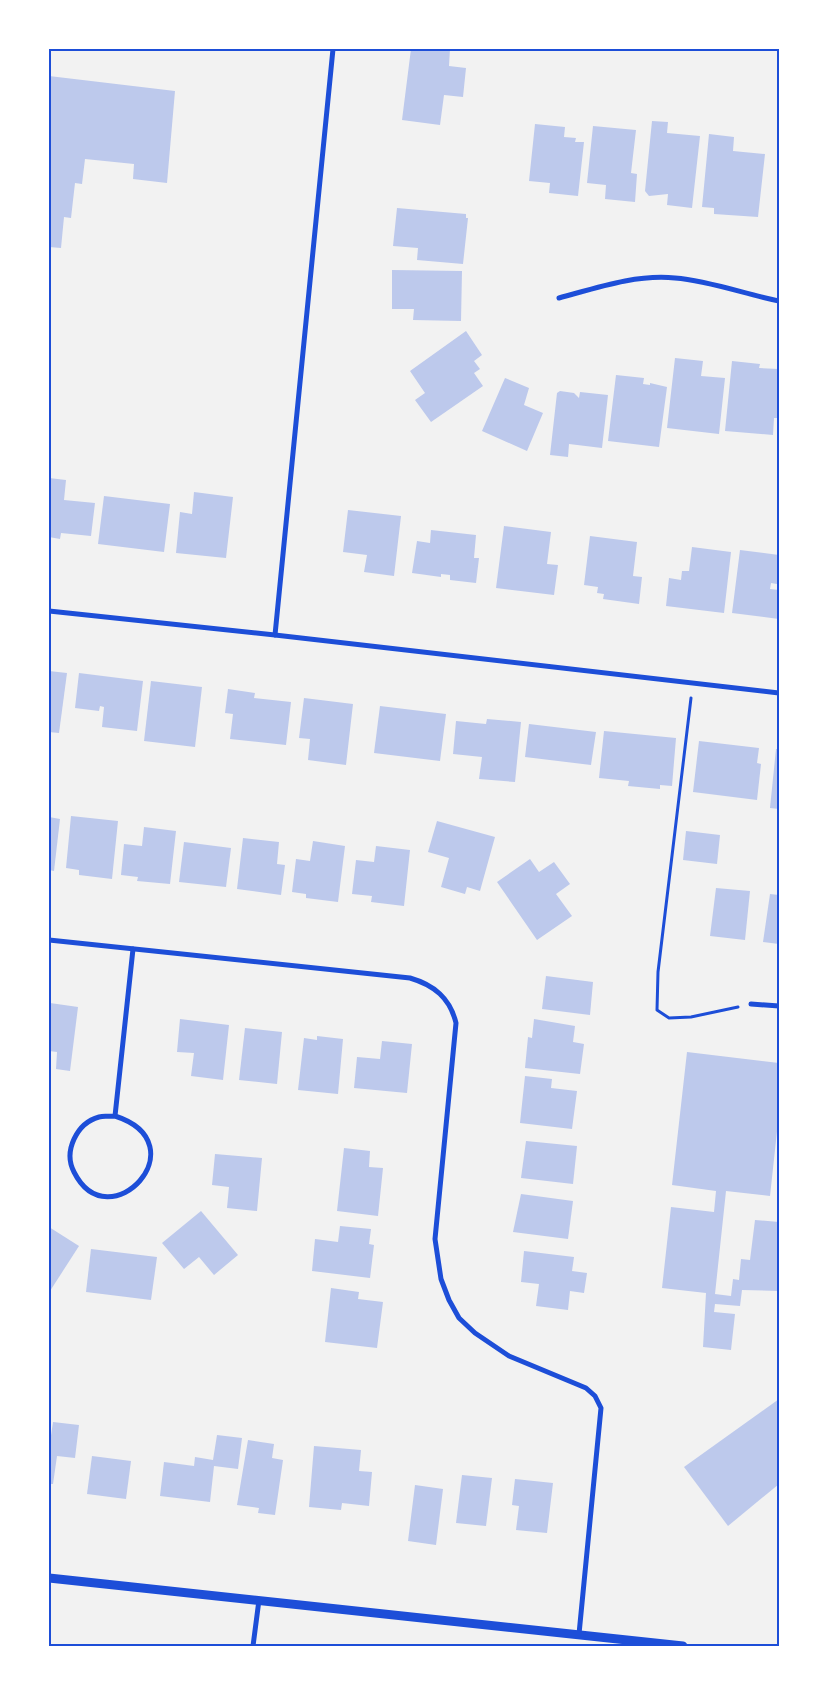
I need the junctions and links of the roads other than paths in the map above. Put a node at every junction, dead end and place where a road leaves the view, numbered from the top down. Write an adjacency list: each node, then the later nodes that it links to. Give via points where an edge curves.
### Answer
1 (333, 49): 5 (street)
2 (559, 298): 3 (street, via 642,278 674,277)
3 (779, 301)
4 (49, 611): 5 (street)
5 (275, 635): 6 (street)
6 (779, 693)
7 (49, 940): 8 (street)
8 (134, 949): 11 (street); 14 (street, via 410,978 433,987 449,1003 456,1023 435,1239 443,1286 459,1318 475,1333 509,1356 586,1388 601,1408)
9 (750, 1004): 10 (street)
10 (779, 1006)
11 (115, 1116): 11 (street, via 130,1121 142,1131 149,1145 151,1160 146,1176 136,1188 122,1196 106,1197 90,1192 78,1182 70,1152 75,1137 85,1124 99,1117)
12 (49, 1578): 13 (street)
13 (259, 1600): 14 (street); 16 (street)
14 (579, 1634): 15 (street)
15 (612, 1642): 17 (street)
16 (253, 1646)
17 (683, 1646)

